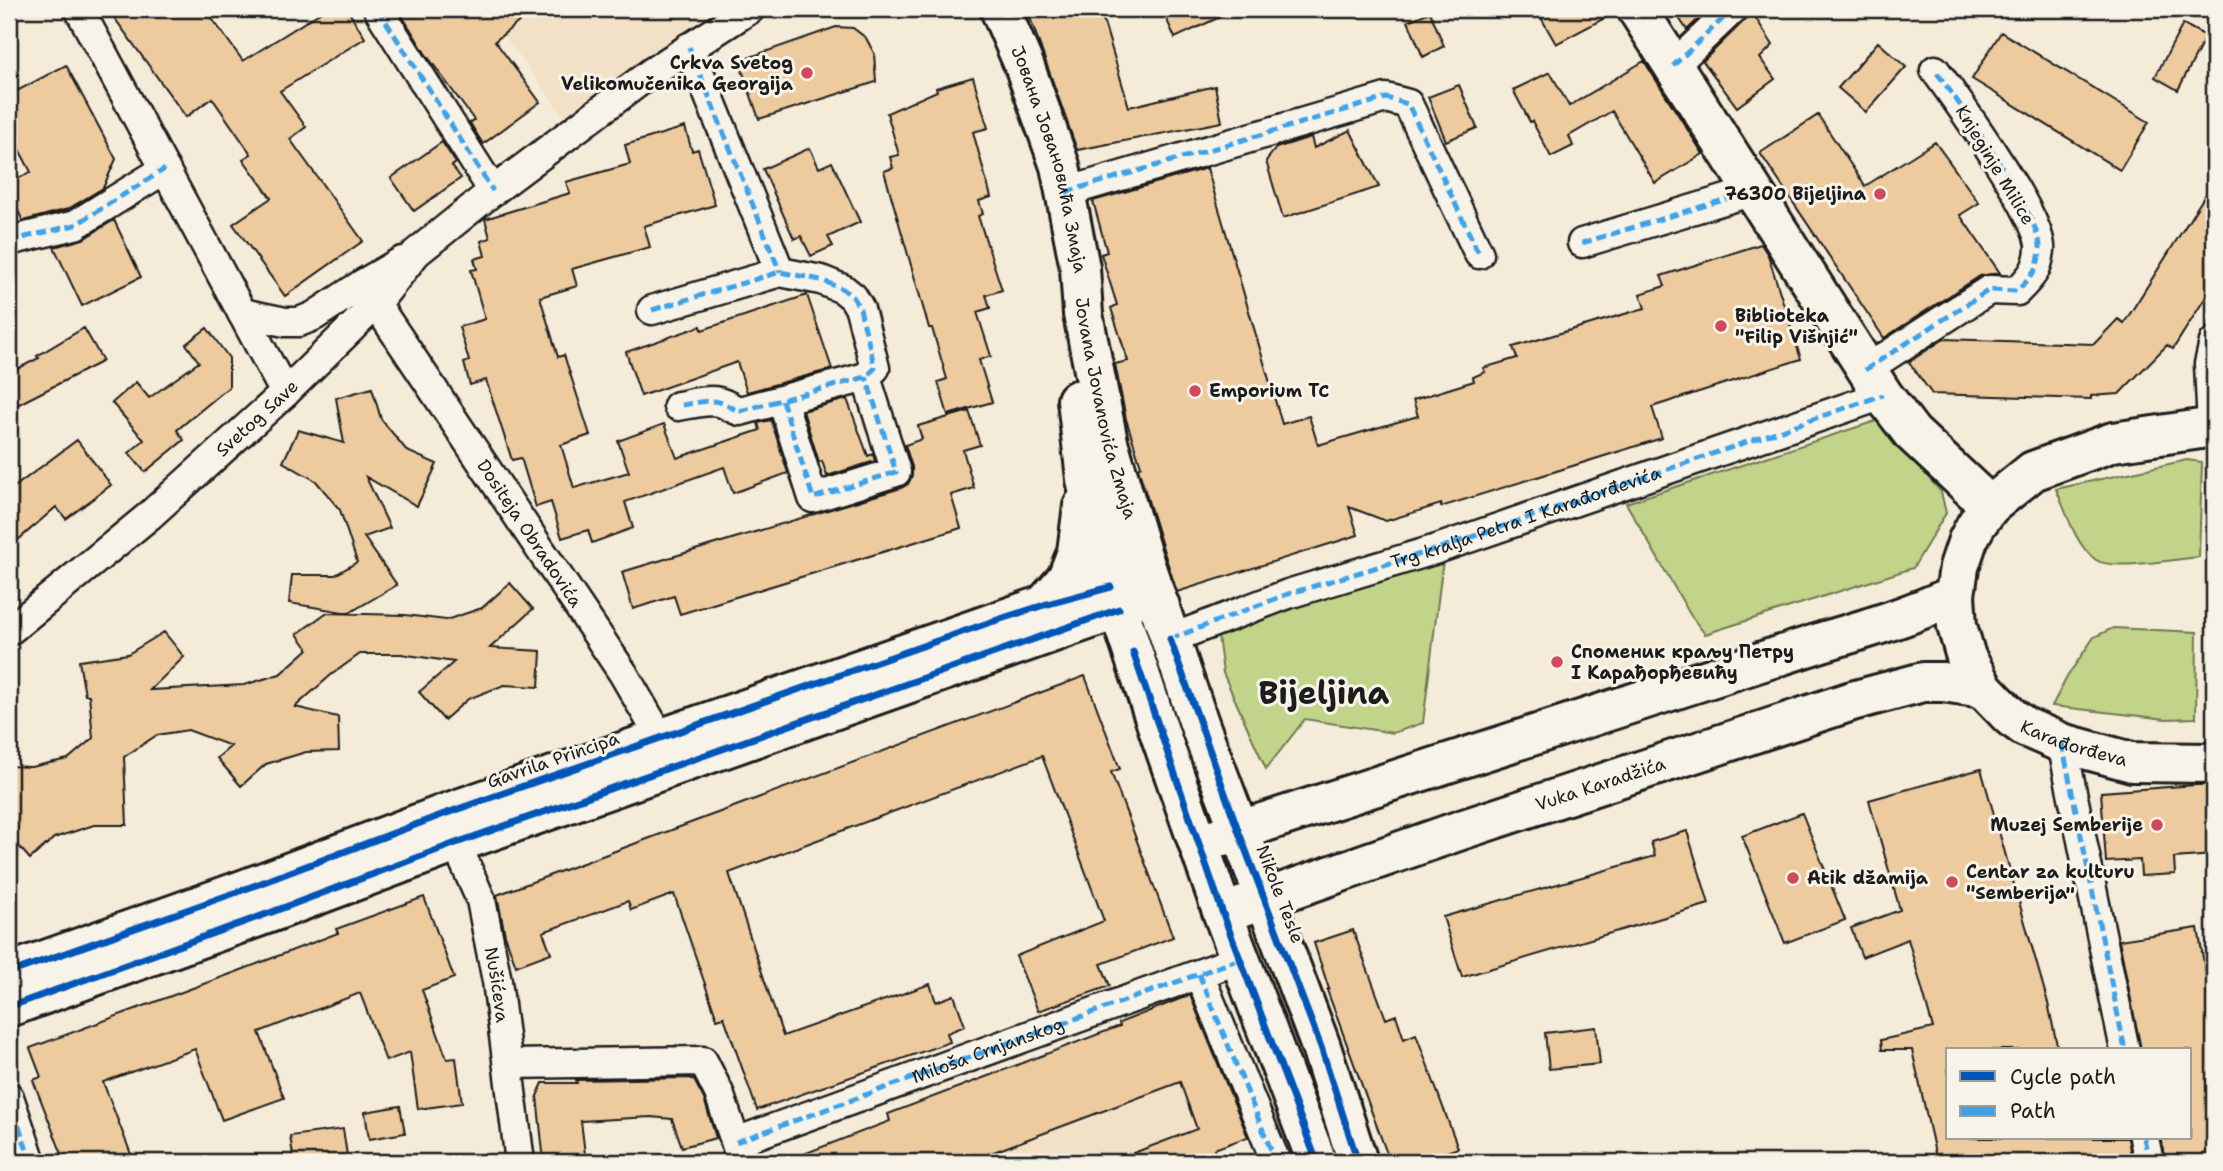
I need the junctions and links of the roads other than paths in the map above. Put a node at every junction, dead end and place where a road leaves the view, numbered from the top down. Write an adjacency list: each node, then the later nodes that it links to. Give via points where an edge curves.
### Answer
1 (79, 9): 10 (street)
2 (378, 9): 11 (street)
3 (750, 9): 7 (street, Svetog Save)
4 (1000, 9): 13 (main road, Јована Јовановића Змаја, via 1024,65)
5 (1637, 9): 8 (main road)
6 (1733, 9): 8 (street)
7 (689, 47): 11 (street, Svetog Save); 18 (street)
8 (1672, 66): 12 (main road)
9 (1935, 70): 25 (street, Knjeginje Milice, via 1986,142 2031,219 2041,247 2035,273 2017,291 1989,290)
10 (165, 169): 14 (street, via 75,225); 21 (street)
11 (493, 191): 16 (street, Svetog Save)
12 (1753, 191): 15 (street); 25 (main road)
13 (1066, 192): 17 (street, via 1386,98 1408,104); 22 (main road, Јована Јовановића Змаја)
14 (9, 241)
15 (1582, 243)
16 (416, 253): 19 (street, Svetog Save); 21 (street, via 299,322)
17 (1479, 254)
18 (780, 272): 20 (street); 24 (street, via 821,280 853,297 875,369)
19 (376, 304): 26 (street, Svetog Save); 39 (street, Dositeja Obradovića, via 623,673)
20 (652, 310)
21 (242, 313): 26 (street)
22 (1083, 314): 30 (main road, Jovana Jovanovića Zmaja, via 1075,378); 33 (main road, Jovana Jovanovića Zmaja)
23 (2214, 342): 29 (street, via 2209,364)
24 (866, 377): 27 (street); 27 (street, via 896,472 813,498)
25 (1874, 382): 31 (main road, via 1912,433); 33 (street, Trg kralja Petra I Karađorđevića, via 1437,549 1288,594)
26 (285, 393): 35 (street, Svetog Save, via 149,516)
27 (782, 400): 28 (street, via 740,411 713,401)
28 (678, 406)
29 (2213, 427): 31 (main road, via 2113,442 2068,457 2033,471)
30 (1086, 479): 33 (main road, Jovana Jovanovića Zmaja, via 1095,525); 34 (main road, via 1077,552)
31 (1990, 506): 32 (main road, via 1968,540)
32 (1955, 595): 36 (main road, via 1957,626); 42 (main road, via 1886,623)
33 (1139, 597): 34 (main road, Gavrila Principa); 37 (main road); 42 (main road, Nikole Tesle)
34 (1049, 619): 37 (main road, via 1106,646); 39 (main road, Gavrila Principa)
35 (9, 631)
36 (1974, 673): 38 (main road, Karađorđeva, via 2010,716); 44 (main road, Vuka Karadžića, via 1852,701)
37 (1140, 674): 43 (main road)
38 (2062, 743): 40 (main road, Karađorđeva, via 2132,762); 50 (street)
39 (669, 753): 41 (main road, Gavrila Principa)
40 (2214, 763)
41 (450, 829): 47 (main road, Gavrila Principa, via 240,891); 49 (main road, Gavrila Principa, via 272,912); 51 (street, Nušićeva, via 481,900)
42 (1238, 830): 43 (main road); 44 (main road, Nikole Tesle)
43 (1198, 844): 45 (main road)
44 (1265, 899): 45 (main road, Vuka Karadžića); 59 (main road, Nikole Tesle)
45 (1223, 914): 46 (main road)
46 (1240, 959): 48 (street, Miloša Crnjanskog); 58 (main road)
47 (9, 972)
48 (1199, 974): 54 (street, Miloša Crnjanskog); 57 (street)
49 (9, 1007)
50 (2125, 1048)
51 (509, 1064): 54 (street, Miloša Crnjanskog, via 703,1061); 56 (street, Nušićeva)
52 (9, 1097): 55 (street)
53 (2144, 1140): 60 (street)
54 (739, 1152)
55 (31, 1162)
56 (520, 1162)
57 (1276, 1162)
58 (1317, 1162)
59 (1358, 1162)
60 (2149, 1162)

